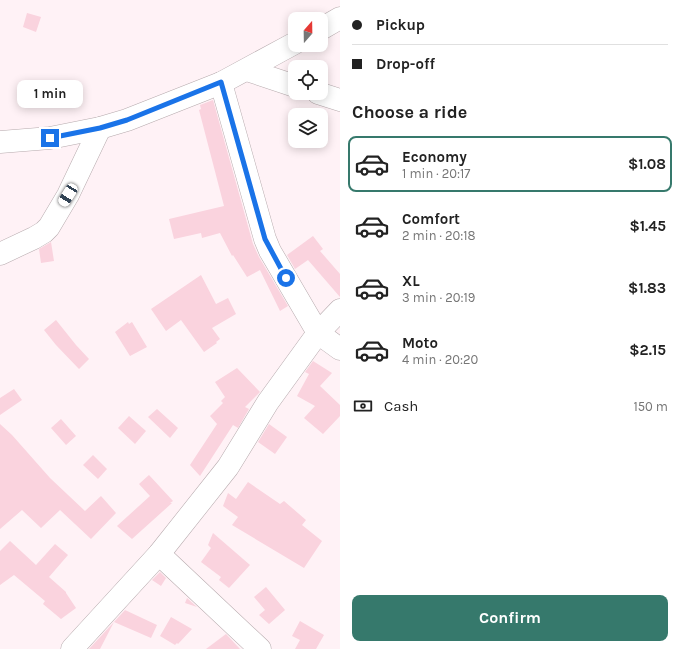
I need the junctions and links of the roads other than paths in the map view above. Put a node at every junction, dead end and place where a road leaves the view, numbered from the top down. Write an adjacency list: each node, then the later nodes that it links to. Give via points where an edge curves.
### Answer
1 (340, 18): 2 (street)
2 (328, 24)
3 (288, 47): 4 (street)
4 (247, 70): 5 (street); 6 (street)
5 (221, 82): 9 (street, via 127,120); 13 (street, via 265,239)
6 (288, 84)
7 (328, 96): 8 (street)
8 (340, 100)
9 (100, 128): 10 (street, via 50,138); 11 (street, via 68,195 49,227 34,238)
10 (0, 142)
11 (0, 254)
12 (340, 310): 13 (street)
13 (318, 333): 14 (street); 15 (street, via 268,402 228,467)
14 (340, 350)
15 (159, 554): 16 (street); 17 (street)
16 (72, 649)
17 (260, 649)

